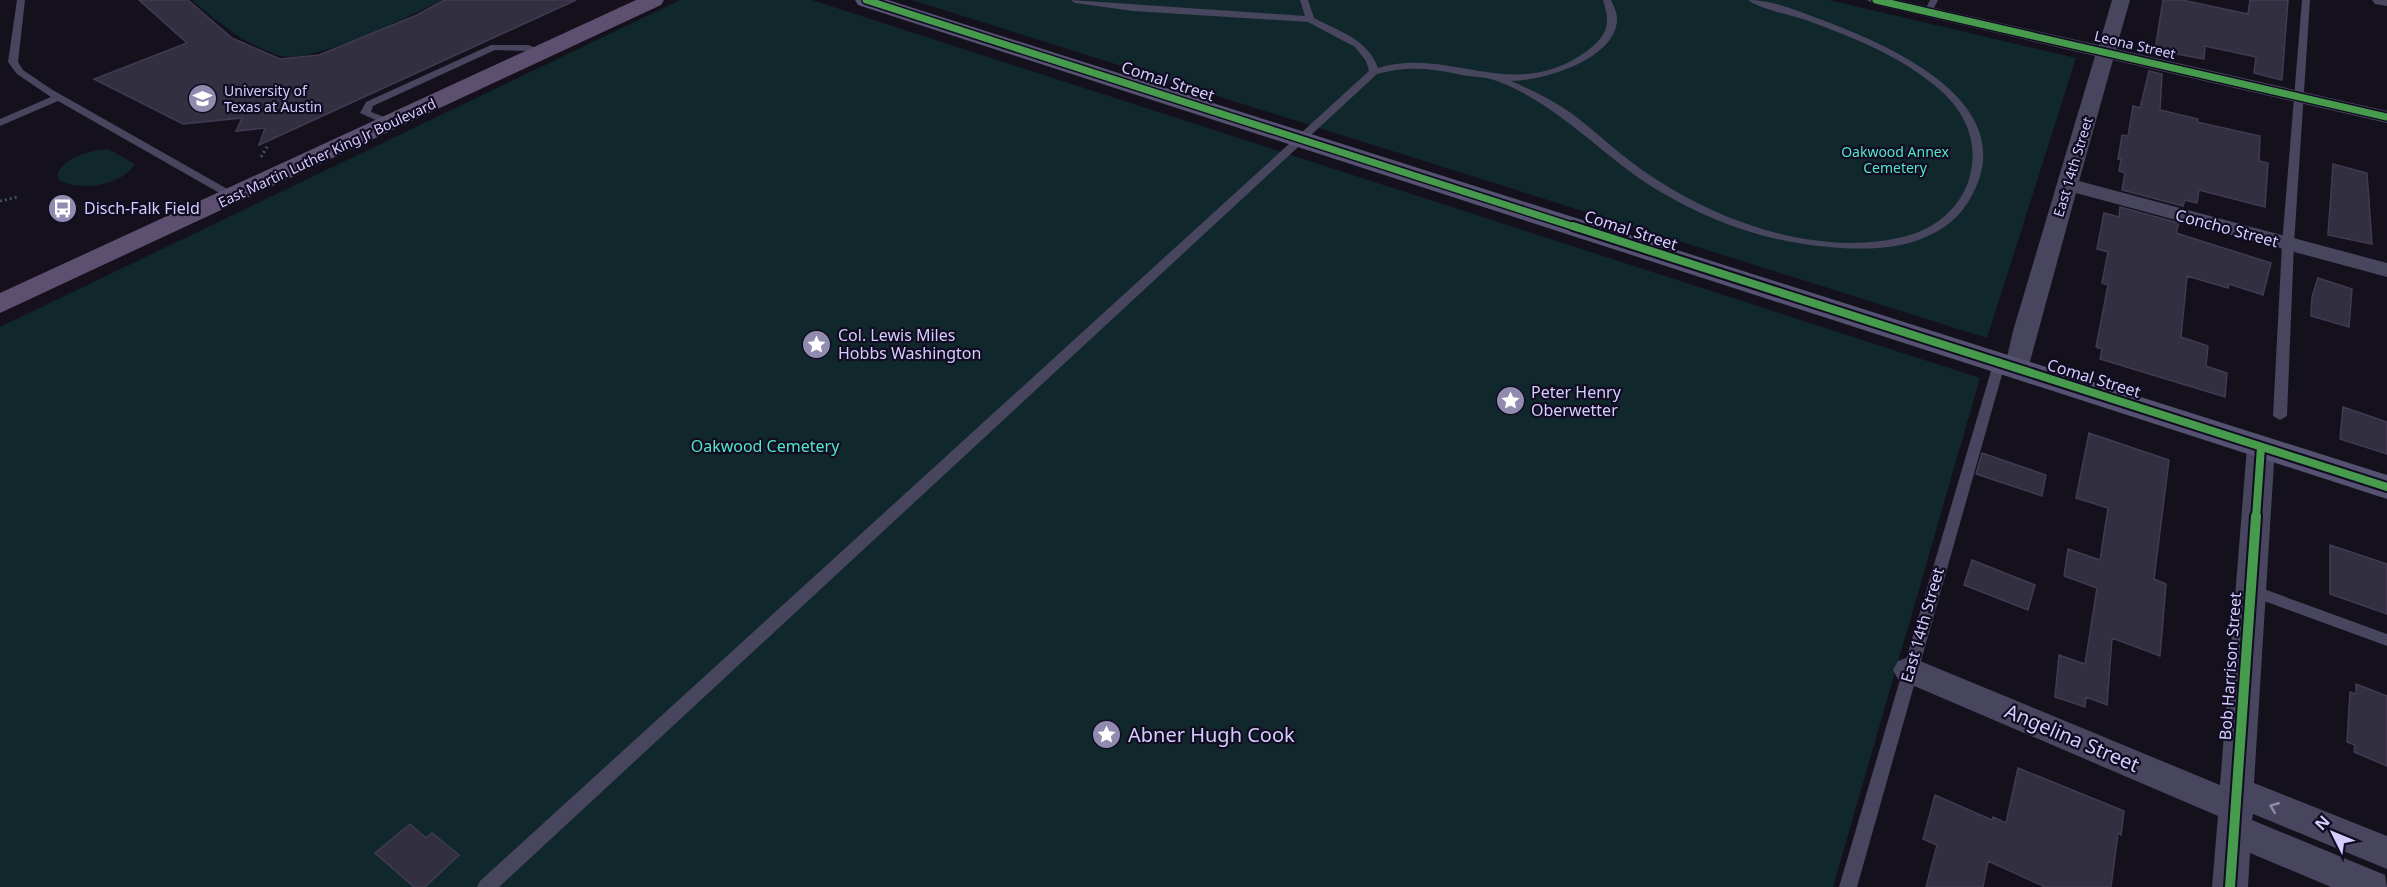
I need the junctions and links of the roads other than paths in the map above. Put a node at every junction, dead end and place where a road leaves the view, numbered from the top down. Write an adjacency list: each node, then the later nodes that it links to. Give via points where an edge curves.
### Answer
1 (21, 0): 18 (lane, via 13,62 20,72)
2 (653, 0): 26 (main road, East Martin Luther King Jr Boulevard)
3 (866, 0): 24 (street, Comal Street)
4 (1075, 0): 14 (lane, via 1136,9)
5 (1304, 0): 14 (lane)
6 (1607, 0): 17 (lane, via 1613,23 1605,42 1594,51 1534,74)
7 (1752, 0): 17 (lane, via 1842,32 1897,58 1941,86 1959,104 1977,137 1978,170 1962,208 1921,236 1896,243 1824,245 1758,231 1678,197 1638,173 1567,115)
8 (1876, 0): 13 (street, Leona Street)
9 (2121, 0): 15 (street, East 14th Street)
10 (2306, 0): 20 (lane)
11 (2381, 0): 12 (street)
12 (2387, 1)
13 (1931, 6): 15 (street, Leona Street)
14 (1310, 19): 16 (lane, via 1364,49 1371,57)
15 (2108, 52): 20 (street, Leona Street); 25 (street, East 14th Street)
16 (1374, 72): 17 (lane, via 1390,65 1409,64); 24 (lane)
17 (1493, 77)
18 (48, 91): 19 (lane); 21 (lane)
19 (59, 97): 23 (lane); 26 (lane)
20 (2298, 97): 22 (street, Leona Street); 27 (lane)
21 (0, 112)
22 (2387, 117)
23 (0, 123)
24 (1300, 139): 30 (street, Comal Street); 39 (lane)
25 (2067, 184): 27 (street, Concho Street); 30 (street, East 14th Street, via 2025,331)
26 (234, 197): 29 (main road, East Martin Luther King Jr Boulevard)
27 (2288, 244): 28 (street, Concho Street); 31 (lane)
28 (2387, 270)
29 (0, 304)
30 (2008, 367): 32 (street, Comal Street); 36 (lane, East 14th Street)
31 (2280, 416)
32 (2261, 447): 33 (street, Comal Street); 34 (street, Bob Harrison Street)
33 (2387, 487)
34 (2250, 590): 35 (lane); 37 (street, Bob Harrison Street)
35 (2387, 640)
36 (1909, 670): 37 (street, Angelina Street); 40 (lane, East 14th Street)
37 (2235, 809): 38 (street, Angelina Street, one-way to 37); 41 (street, Bob Harrison Street); 42 (street, Angelina Street)
38 (2387, 852)
39 (486, 887)
40 (1848, 887)
41 (2230, 887)
42 (2372, 887)

